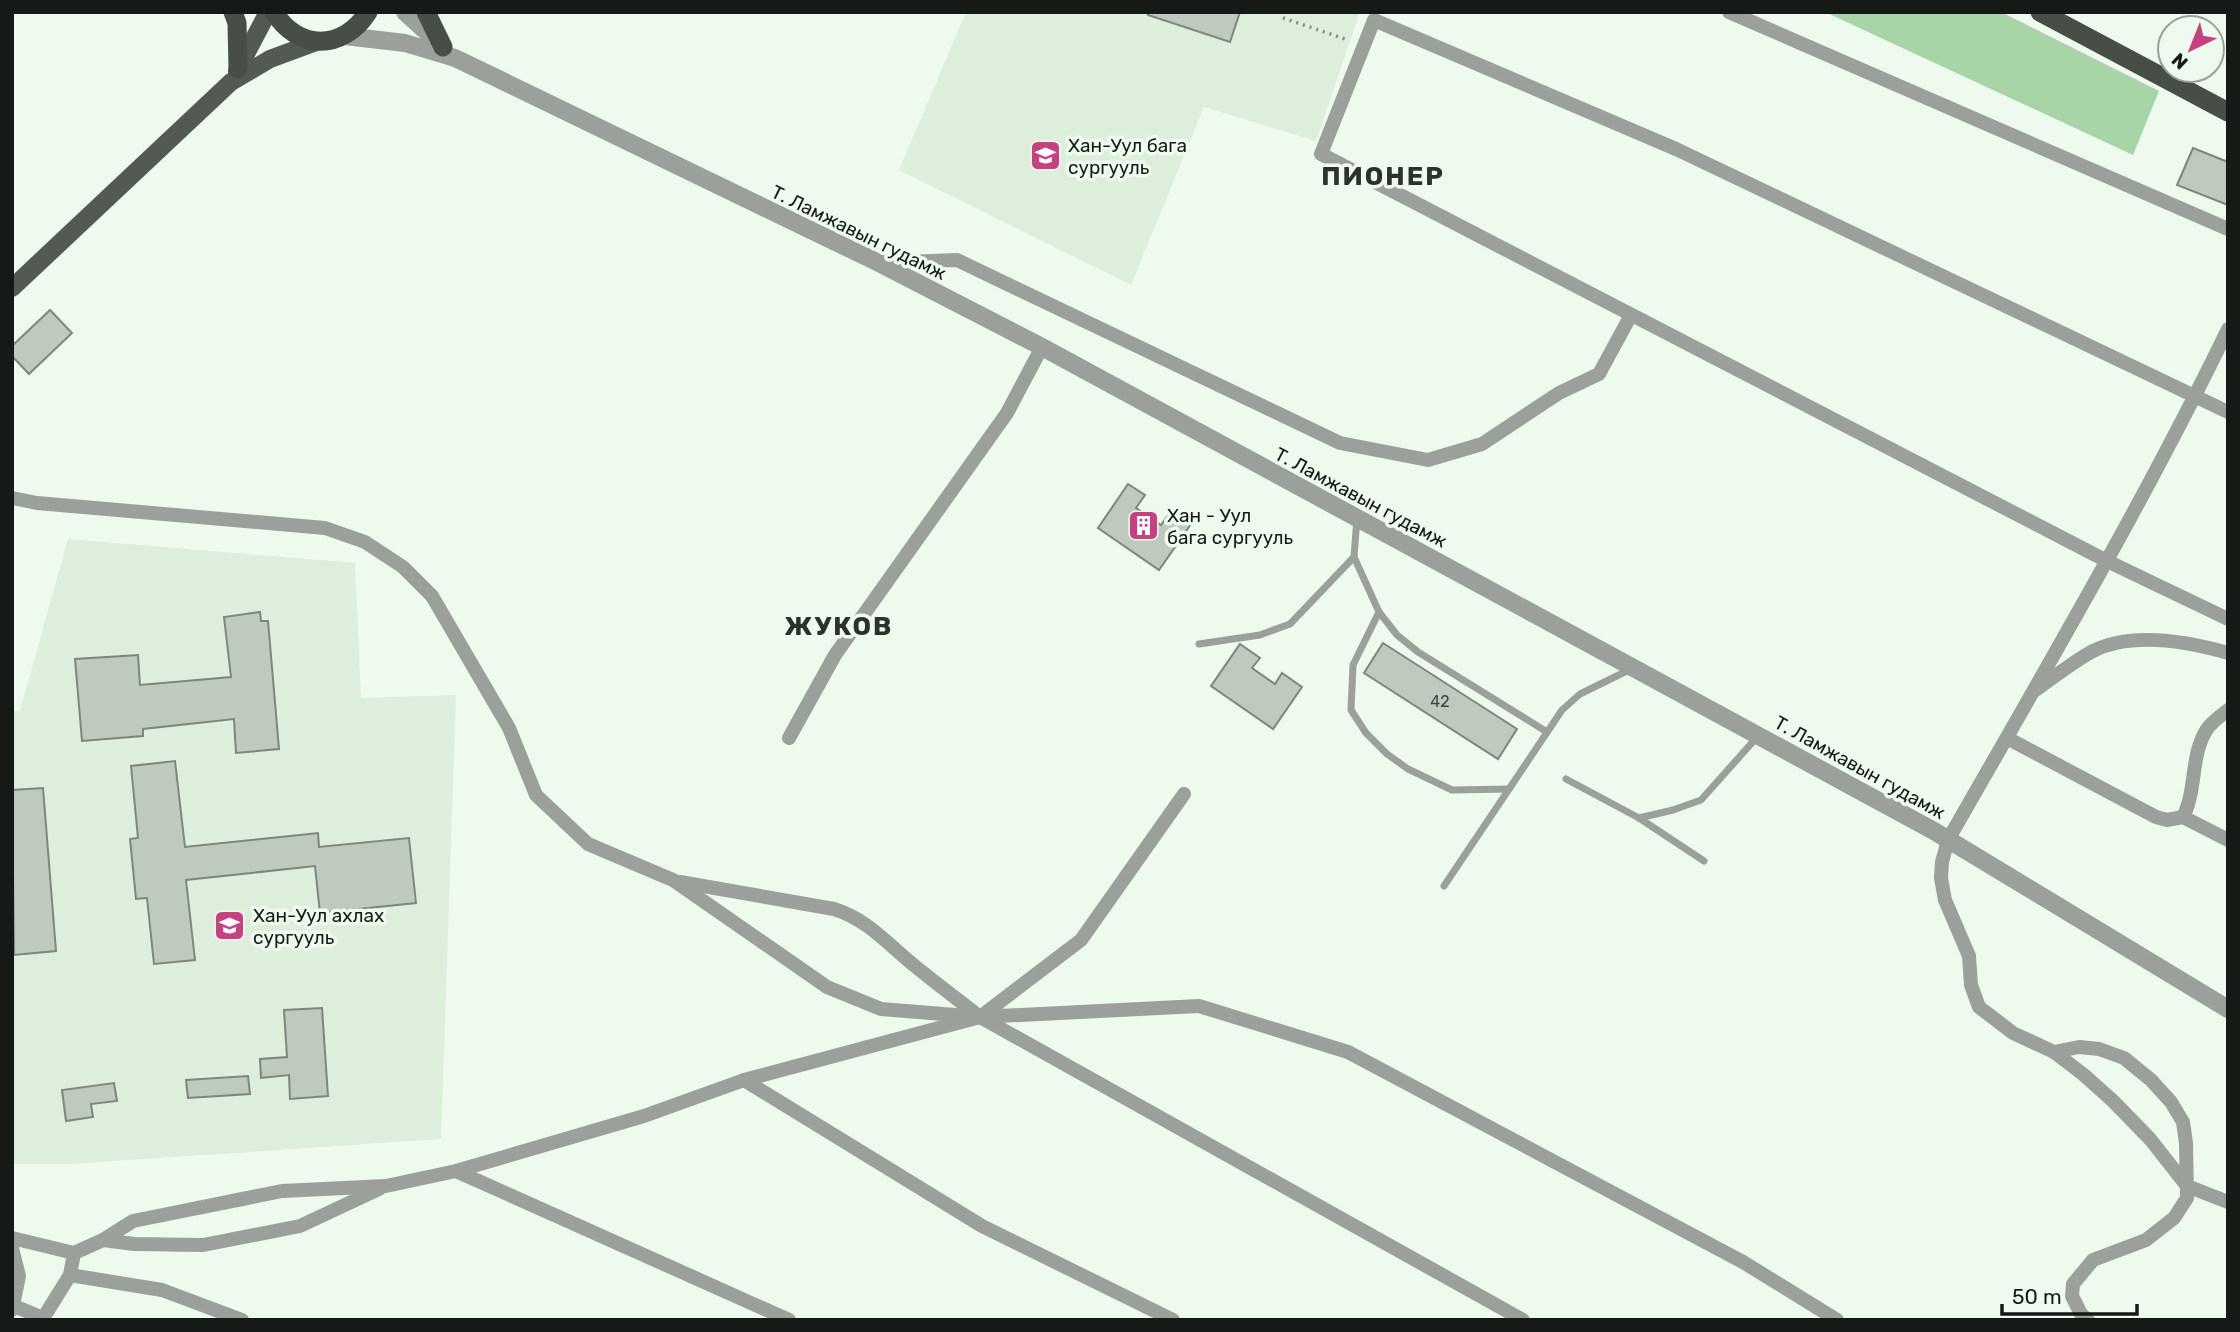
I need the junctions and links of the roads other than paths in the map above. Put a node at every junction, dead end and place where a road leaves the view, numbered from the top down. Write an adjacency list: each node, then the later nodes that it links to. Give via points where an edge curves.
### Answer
1 (233, 12): 11 (highway, via 237,23)
2 (271, 12): 9 (highway, via 289,31); 11 (main road)
3 (368, 12): 8 (highway)
4 (405, 12): 10 (street, Т. Ламжавын гудамж)
5 (426, 12): 10 (highway)
6 (1729, 12): 13 (street)
7 (2040, 12): 12 (highway)
8 (345, 36): 9 (highway); 10 (street, Т. Ламжавын гудамж)
9 (316, 42): 11 (main road)
10 (449, 53): 14 (street, Т. Ламжавын гудамж)
11 (234, 75): 15 (main road)
12 (2228, 112)
13 (2228, 229)
14 (879, 263): 16 (street, via 957,261 1340,443 1428,460 1482,444 1559,393 1599,374); 18 (street, Т. Ламжавын гудамж)
15 (12, 288)
16 (1631, 315): 19 (street, via 1321,154 1374,20 1676,149); 24 (street)
17 (2228, 329): 19 (street)
18 (1042, 347): 22 (street, Т. Ламжавын гудамж); 34 (street, via 1007,412 835,655)
19 (2196, 396): 20 (street); 24 (street)
20 (2228, 412)
21 (12, 498): 44 (street, via 326,528 365,542 403,567 432,596 509,728 536,795 588,844)
22 (1357, 518): 23 (lane); 29 (street, Т. Ламжавын гудамж)
23 (1354, 557): 25 (lane); 27 (lane, via 1290,624 1260,635)
24 (2107, 561): 26 (street); 30 (street)
25 (1379, 612): 32 (lane, via 1418,652); 37 (lane, via 1353,665 1351,710 1366,733 1408,769 1452,790)
26 (2228, 619)
27 (1199, 644)
28 (2228, 653): 30 (street, via 2179,642 2127,641 2093,651)
29 (1633, 668): 32 (lane, via 1580,694); 33 (street, Т. Ламжавын гудамж)
30 (2033, 692): 35 (street)
31 (2228, 710): 39 (street, via 2206,730)
32 (1548, 732): 37 (lane)
33 (1759, 736): 40 (lane, via 1700,800); 41 (street, Т. Ламжавын гудамж)
34 (789, 738)
35 (2007, 738): 39 (street, via 2156,817); 41 (street)
36 (1566, 779): 40 (lane)
37 (1510, 789): 45 (lane)
38 (1184, 794): 47 (street, via 1081,940)
39 (2183, 817): 42 (street)
40 (1639, 818): 43 (lane)
41 (1948, 840): 46 (street, Т. Ламжавын гудамж); 48 (street, via 1941,878 1945,900 1969,956 1971,985 1979,1007 2013,1033)
42 (2228, 840)
43 (1704, 861)
44 (673, 880): 47 (street, via 827,987 881,1009); 47 (street, via 851,914)
45 (1444, 886)
46 (2228, 1009)
47 (980, 1017): 49 (street); 64 (street); 65 (street, via 1199,1006 1348,1052 1743,1262)
48 (2054, 1052): 52 (street, via 2113,1101); 52 (street, via 2099,1049 2124,1058 2151,1080 2183,1122)
49 (744, 1080): 50 (street, via 644,1116); 63 (street, via 982,1226)
50 (456, 1171): 51 (street); 62 (street)
51 (386, 1185): 55 (street, via 282,1191 133,1221); 55 (street, via 300,1226 204,1245)
52 (2187, 1186): 53 (street); 66 (street, via 2187,1198 2174,1219 2146,1240 2093,1260 2073,1284 2072,1296)
53 (2228, 1202)
54 (12, 1238): 57 (street)
55 (103, 1240): 57 (street)
56 (12, 1248): 59 (street, via 19,1276)
57 (74, 1253): 58 (street)
58 (70, 1275): 60 (street); 61 (street, via 162,1290)
59 (13, 1308): 60 (street)
60 (43, 1319)
61 (242, 1320)
62 (789, 1320)
63 (1173, 1320)
64 (1523, 1320)
65 (1838, 1320)
66 (2088, 1320)

